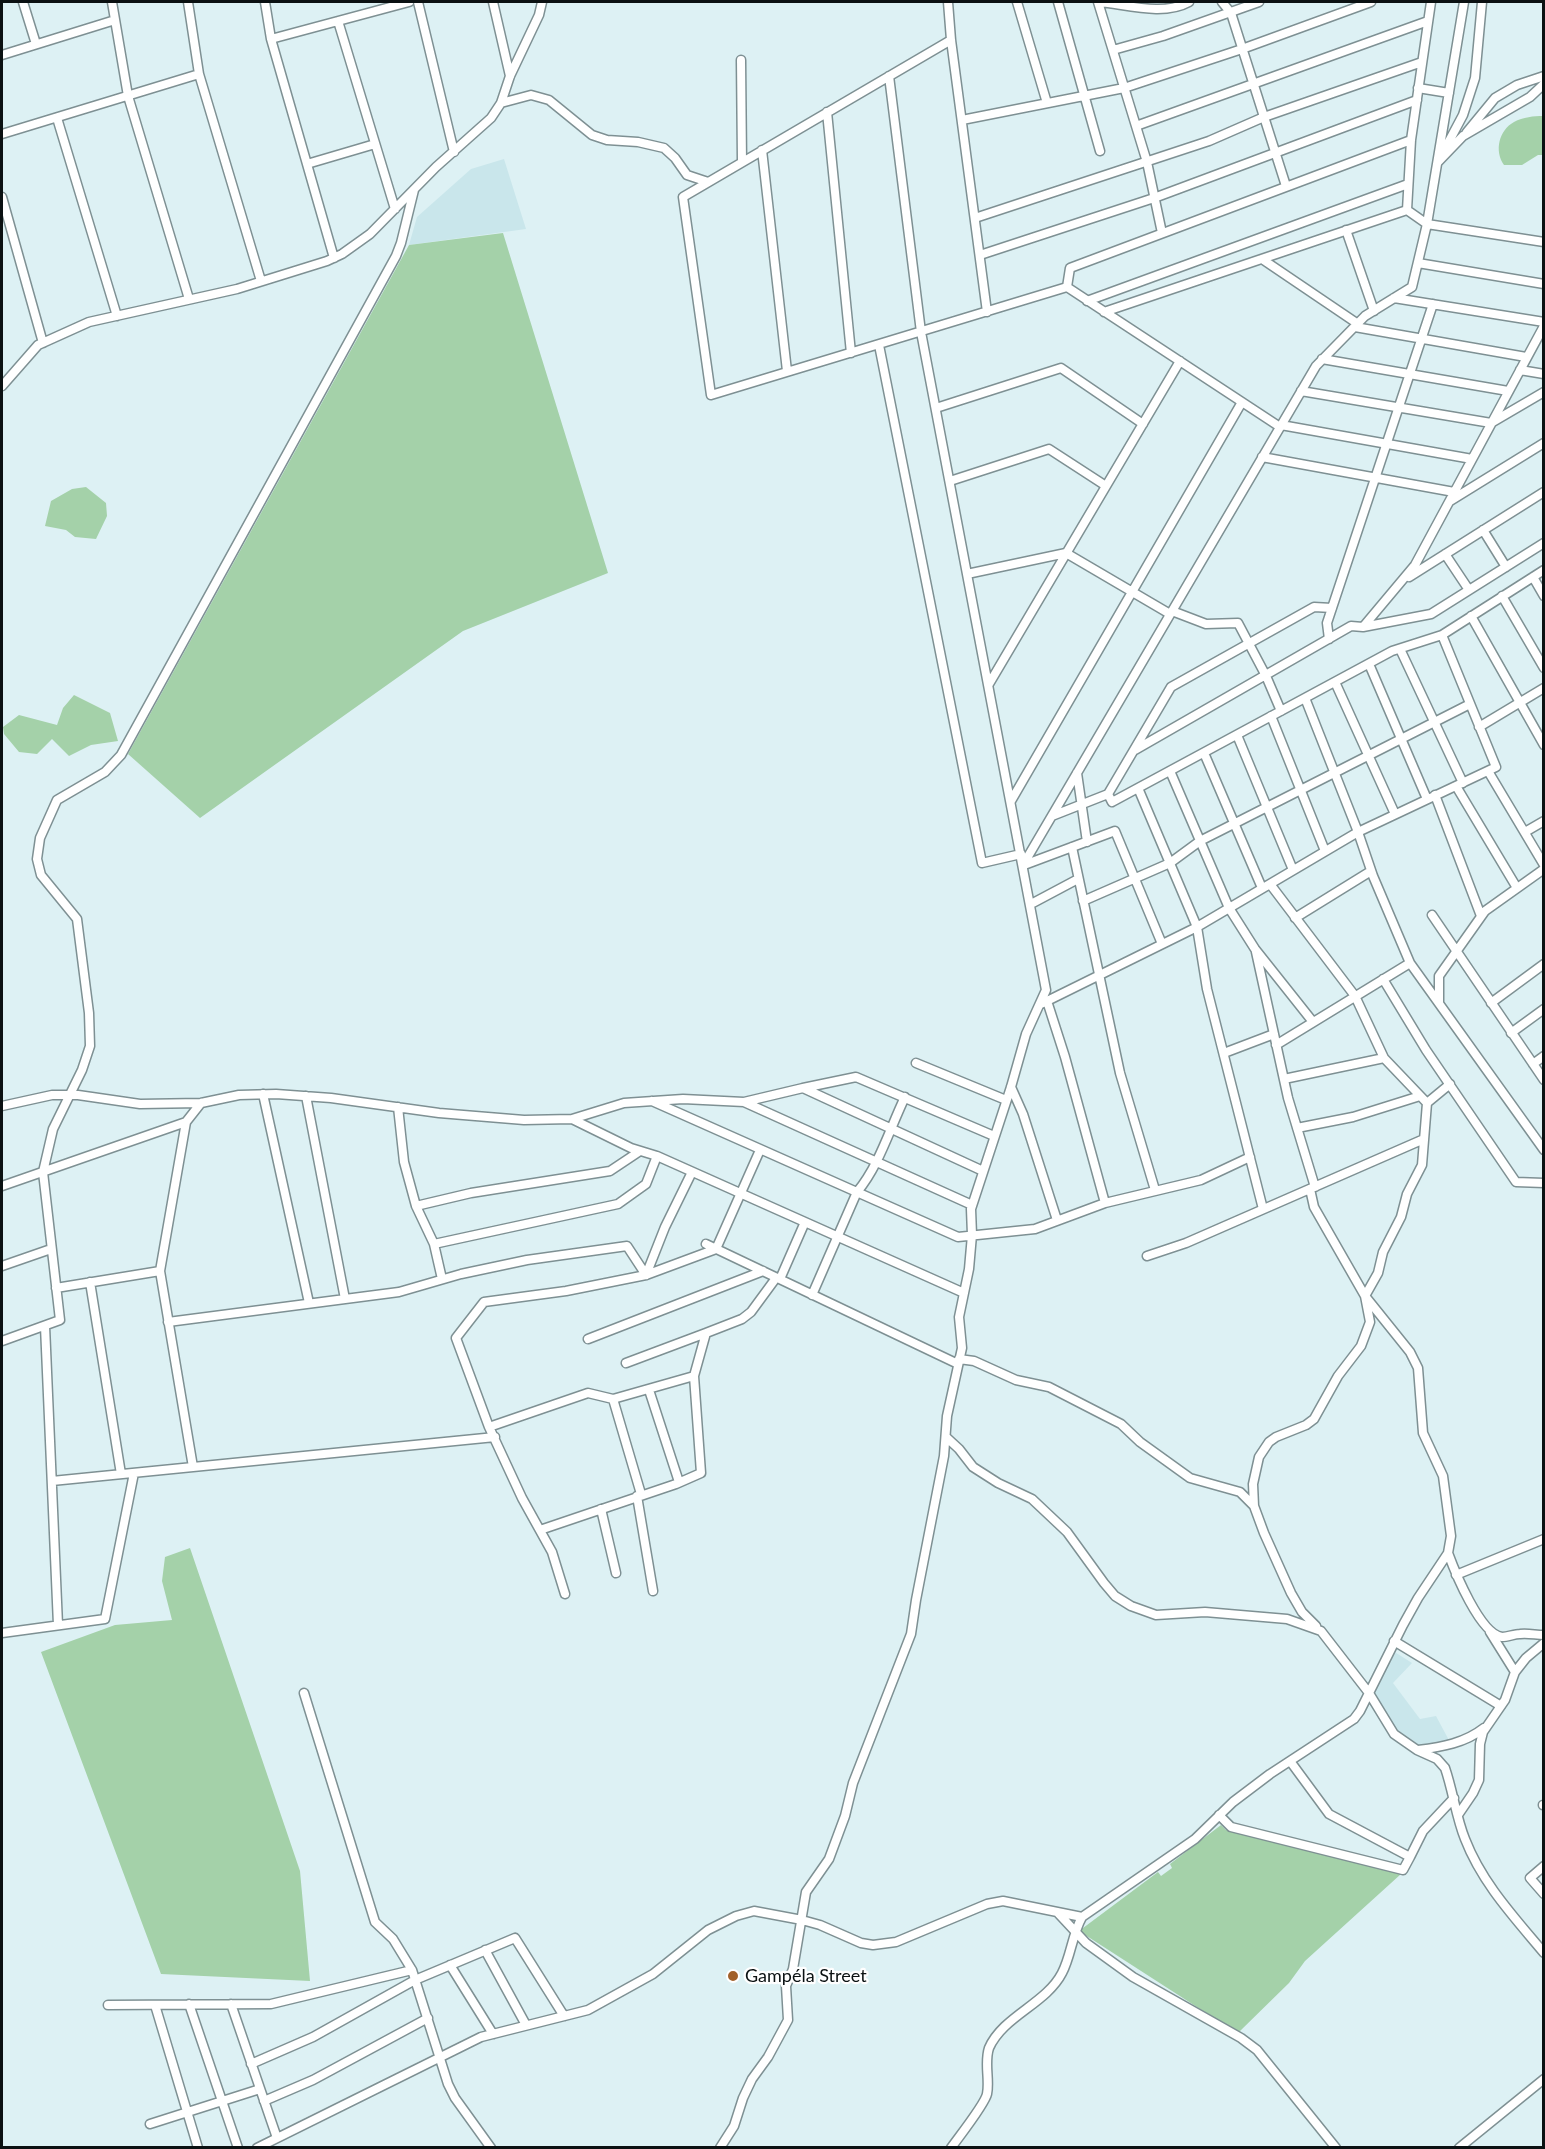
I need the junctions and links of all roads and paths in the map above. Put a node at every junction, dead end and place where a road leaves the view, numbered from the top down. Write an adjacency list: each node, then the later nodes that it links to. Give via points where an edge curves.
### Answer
1 (23, 2): 26 (street)
2 (112, 2): 21 (street)
3 (188, 2): 32 (street)
4 (265, 2): 24 (street)
5 (409, 2): 22 (street)
6 (418, 2): 57 (street)
7 (493, 2): 33 (street)
8 (542, 2): 33 (street)
9 (948, 2): 25 (street)
10 (1017, 2): 45 (street)
11 (1058, 2): 42 (street)
12 (1099, 2): 13 (street, via 1165,9); 28 (street)
13 (1189, 2)
14 (1222, 2): 20 (street)
15 (1259, 2): 20 (street)
16 (1371, 2): 27 (street)
17 (1431, 2): 23 (street)
18 (1464, 2): 40 (street)
19 (1482, 2): 61 (street, via 1474,78 1463,115)
20 (1231, 13): 27 (street); 28 (street)
21 (115, 20): 26 (street); 41 (street)
22 (338, 21): 24 (street); 54 (street)
23 (1428, 21): 31 (street); 36 (street)
24 (271, 39): 62 (street)
25 (951, 40): 34 (street); 49 (street)
26 (36, 44): 29 (street)
27 (1242, 49): 36 (street); 38 (street)
28 (1113, 50): 38 (street)
29 (2, 55)
30 (741, 60): 59 (street)
31 (1422, 62): 39 (street); 47 (street)
32 (199, 74): 41 (street); 80 (street)
33 (510, 76): 44 (street)
34 (889, 76): 46 (street); 93 (street)
35 (1544, 76): 52 (street, via 1495,98)
36 (1253, 83): 47 (street); 50 (street)
37 (1544, 84): 52 (street, via 1530,98)
38 (1124, 88): 42 (street); 50 (street)
39 (1419, 88): 40 (street); 43 (street)
40 (1449, 93): 61 (street)
41 (128, 96): 48 (street); 84 (street)
42 (1086, 96): 45 (street); 56 (street)
43 (1417, 100): 53 (street); 58 (street)
44 (501, 103): 57 (street, via 491,118); 63 (street, via 531,95 549,100 592,135 664,148 687,175)
45 (1047, 103): 49 (street)
46 (827, 112): 55 (street); 97 (street)
47 (1264, 117): 58 (street); 60 (street)
48 (57, 118): 51 (street); 90 (street)
49 (962, 120): 71 (street)
50 (1136, 126): 60 (street)
51 (2, 134)
52 (1463, 136): 61 (street)
53 (1411, 140): 64 (street); 65 (street)
54 (375, 144): 62 (street); 69 (street)
55 (762, 150): 59 (street); 102 (street)
56 (1100, 151)
57 (454, 152): 66 (street)
58 (1275, 152): 65 (street); 68 (street)
59 (742, 162): 63 (street)
60 (1147, 162): 68 (street); 71 (street)
61 (1437, 162): 72 (street)
62 (307, 164): 77 (street)
63 (708, 182): 102 (street, via 683,197 711,395)
64 (1408, 184): 70 (street); 85 (street)
65 (1286, 186): 74 (street)
66 (414, 190): 69 (street); 231 (street, via 396,256 121,755 105,772 57,800 40,838 40,875 77,919 89,1013 90,1046)
67 (2, 197): 95 (street)
68 (1154, 198): 74 (street); 76 (street)
69 (395, 209): 77 (street, via 370,234)
70 (1407, 210): 72 (street); 73 (street)
71 (975, 218): 76 (street)
72 (1427, 224): 75 (street); 79 (street)
73 (1346, 230): 78 (street); 87 (street)
74 (1162, 233): 82 (street, via 1070,268)
75 (1544, 242)
76 (980, 255): 88 (street)
77 (334, 258): 80 (street)
78 (1262, 259): 89 (street); 91 (street)
79 (1418, 263): 81 (street); 83 (street, via 1412,287)
80 (261, 281): 84 (street)
81 (1544, 284)
82 (1067, 287): 85 (street); 88 (street)
83 (1394, 298): 86 (street); 87 (street)
84 (189, 299): 90 (street)
85 (1088, 301): 89 (street)
86 (1433, 304): 92 (street); 94 (street)
87 (1374, 311): 91 (street)
88 (987, 312): 93 (street)
89 (1104, 312): 100 (street)
90 (117, 315): 95 (street, via 89,322)
91 (1357, 325): 94 (street); 99 (street)
92 (1543, 329): 98 (street)
93 (921, 332): 96 (street); 110 (street)
94 (1422, 339): 98 (street); 103 (street)
95 (43, 343): 105 (street)
96 (879, 345): 97 (street); 187 (street, via 982,863)
97 (852, 353): 102 (street)
98 (1526, 357): 101 (street)
99 (1322, 359): 103 (street); 106 (street)
100 (1180, 362): 109 (street); 113 (street)
101 (1520, 370): 104 (street); 107 (street)
102 (788, 372)
103 (1410, 374): 107 (street); 111 (street)
104 (1544, 374)
105 (2, 386)
106 (1301, 391): 111 (street); 114 (street)
107 (1508, 391): 112 (street)
108 (1544, 392): 112 (street)
109 (1242, 402): 114 (street); 135 (street)
110 (936, 408): 113 (street, via 1061,368); 120 (street)
111 (1399, 408): 112 (street); 116 (street)
112 (1491, 423): 118 (street)
113 (1143, 424): 121 (street)
114 (1280, 426): 116 (street); 117 (street)
115 (1544, 443): 124 (street)
116 (1387, 444): 118 (street); 119 (street)
117 (1262, 457): 119 (street); 139 (street)
118 (1472, 459): 122 (street)
119 (1375, 478): 122 (street); 138 (street)
120 (950, 481): 121 (street, via 1049,449); 131 (street)
121 (1106, 486): 127 (street)
122 (1454, 492): 124 (street)
123 (1544, 492): 125 (street)
124 (1450, 501): 133 (street, via 1415,565)
125 (1483, 530): 128 (street); 129 (street)
126 (1544, 543): 129 (street)
127 (1066, 553): 131 (street); 135 (street); 150 (street)
128 (1445, 554): 133 (street); 134 (street)
129 (1506, 567): 134 (street)
130 (1544, 570): 132 (street)
131 (967, 574): 150 (street)
132 (1533, 577): 136 (street); 137 (street)
133 (1401, 582): 141 (street)
134 (1469, 590): 141 (street, via 1431,614)
135 (1132, 592): 139 (street); 174 (street)
136 (1502, 596): 140 (street); 147 (street)
137 (1544, 596)
138 (1332, 608): 143 (street, via 1327,623); 144 (street, via 1314,607)
139 (1171, 613): 144 (street, via 1206,624 1239,623); 168 (street)
140 (1471, 616): 142 (street); 153 (street)
141 (1363, 627): 143 (street, via 1351,626)
142 (1442, 635): 145 (street); 154 (street)
143 (1329, 639): 148 (street)
144 (1248, 643): 148 (street); 162 (street, via 1171,687)
145 (1400, 649): 146 (street); 157 (street)
146 (1369, 664): 149 (street); 160 (street)
147 (1544, 668)
148 (1266, 676): 155 (street); 162 (street)
149 (1335, 682): 152 (street); 164 (street)
150 (989, 684): 174 (street)
151 (1544, 688): 153 (street)
152 (1305, 698): 155 (street); 167 (street)
153 (1520, 703): 158 (street); 161 (street)
154 (1470, 704): 157 (street); 158 (street)
155 (1281, 711): 156 (street)
156 (1271, 716): 159 (street); 171 (street)
157 (1434, 722): 160 (street); 169 (street)
158 (1479, 727): 166 (street, via 1496,767)
159 (1237, 735): 163 (street); 176 (street)
160 (1401, 739): 164 (street); 173 (street)
161 (1544, 745)
162 (1134, 750): 172 (street)
163 (1203, 753): 165 (street); 180 (street)
164 (1369, 755): 167 (street); 177 (street)
165 (1170, 771): 170 (street); 183 (street)
166 (1488, 771): 169 (street); 182 (street)
167 (1335, 772): 171 (street); 181 (street)
168 (1077, 773): 175 (street); 178 (street)
169 (1459, 784): 173 (street); 196 (street)
170 (1138, 788): 172 (street, via 1112,802); 188 (street)
171 (1301, 790): 176 (street); 186 (street)
172 (1108, 794): 175 (street)
173 (1431, 797): 177 (street); 201 (street)
174 (1011, 801): 187 (street)
175 (1082, 804): 178 (street); 184 (street)
176 (1267, 807): 180 (street); 191 (street)
177 (1395, 814): 181 (street)
178 (1052, 816): 189 (street)
179 (1544, 821): 182 (street)
180 (1234, 824): 183 (street); 195 (street)
181 (1358, 831): 186 (street); 192 (street)
182 (1525, 832): 190 (street)
183 (1200, 841): 188 (street); 199 (street)
184 (1087, 842): 185 (street); 193 (street, via 1115,831)
185 (1072, 847): 189 (street); 194 (street)
186 (1325, 851): 191 (street)
187 (1021, 854): 189 (street)
188 (1170, 863): 193 (street); 203 (street)
189 (1023, 865): 198 (street)
190 (1544, 867): 196 (street)
191 (1293, 870): 195 (street)
192 (1371, 872): 202 (street); 207 (street)
193 (1135, 878): 197 (street); 204 (street)
194 (1078, 879): 197 (street); 198 (street)
195 (1266, 886): 199 (street); 202 (street)
196 (1517, 888): 201 (street)
197 (1083, 901): 209 (street)
198 (1031, 904): 212 (street, via 1046,990)
199 (1229, 908): 203 (street); 205 (street)
200 (1432, 915): 206 (street)
201 (1481, 916): 206 (street)
202 (1295, 918): 211 (street)
203 (1197, 927): 204 (street); 220 (street)
204 (1162, 944): 209 (street)
205 (1255, 949): 216 (street); 217 (street)
206 (1457, 952): 213 (street); 214 (street, via 1439,976)
207 (1410, 963): 210 (street); 214 (street)
208 (1544, 964): 213 (street)
209 (1099, 975): 212 (street); 260 (street, via 1120,1073)
210 (1383, 979): 211 (street); 227 (street)
211 (1355, 996): 216 (street); 222 (street)
212 (1044, 1002): 228 (street, via 1026,1034); 263 (street, via 1065,1057)
213 (1491, 1003): 218 (street)
214 (1439, 1004): 249 (street)
215 (1544, 1009): 218 (street)
216 (1313, 1022): 219 (street)
217 (1274, 1034): 219 (street); 220 (street)
218 (1511, 1034): 224 (street)
219 (1276, 1045): 225 (street)
220 (1224, 1053): 252 (street)
221 (1544, 1056): 224 (street)
222 (1384, 1058): 225 (street); 233 (street)
223 (916, 1063): 235 (street)
224 (1533, 1065): 226 (street)
225 (1284, 1079): 245 (street)
226 (1544, 1080)
227 (1449, 1084): 239 (street); 257 (street, via 1516,1182)
228 (1011, 1087): 235 (street); 267 (street)
229 (803, 1088): 234 (street, via 856,1077); 237 (street); 244 (street)
230 (263, 1094): 232 (street); 238 (street); 288 (street)
231 (68, 1095): 238 (street, via 140,1104); 240 (street); 255 (street, via 53,1129)
232 (306, 1096): 241 (street); 287 (street)
233 (1420, 1096): 239 (street); 245 (street)
234 (905, 1097): 244 (street); 246 (street)
235 (1006, 1100): 246 (street)
236 (652, 1101): 237 (street); 242 (street, via 624,1103); 248 (street)
237 (744, 1102): 253 (street)
238 (201, 1103): 243 (street)
239 (1426, 1103): 247 (street)
240 (2, 1106)
241 (398, 1107): 242 (street, via 524,1120); 265 (street, via 404,1162)
242 (572, 1119): 250 (street)
243 (186, 1122): 255 (street); 277 (street)
244 (890, 1128): 253 (street); 254 (street)
245 (1297, 1128): 259 (street)
246 (994, 1136): 254 (street)
247 (1424, 1139): 259 (street); 286 (street, via 1422,1166)
248 (760, 1150): 261 (street); 262 (street)
249 (1544, 1150)
250 (640, 1151): 251 (street); 265 (street, via 610,1170)
251 (657, 1156): 256 (street); 271 (street, via 646,1184 618,1204)
252 (1250, 1157): 260 (street, via 1201,1180); 266 (street)
253 (876, 1161): 261 (street); 264 (street)
254 (983, 1171): 264 (street)
255 (43, 1172): 258 (street); 273 (street)
256 (692, 1172): 262 (street); 279 (street)
257 (1544, 1183)
258 (2, 1186)
259 (1312, 1188): 266 (street); 286 (street, via 1314,1207)
260 (1155, 1190): 263 (street)
261 (857, 1192): 269 (street, via 958,1237); 270 (street)
262 (740, 1193): 268 (street); 274 (street)
263 (1105, 1203): 267 (street)
264 (972, 1205): 269 (street)
265 (416, 1206): 271 (street)
266 (1263, 1209): 275 (street, via 1186,1244)
267 (1057, 1220): 269 (street, via 1035,1229)
268 (805, 1222): 270 (street); 280 (street)
269 (972, 1235): 284 (street)
270 (837, 1236): 284 (street); 285 (street)
271 (434, 1244): 281 (street)
272 (706, 1244): 274 (street)
273 (51, 1249): 276 (street); 283 (street)
274 (716, 1249): 278 (street); 279 (street)
275 (1148, 1256)
276 (2, 1266)
277 (160, 1271): 282 (street); 289 (street)
278 (763, 1271): 280 (street); 292 (street)
279 (646, 1275): 281 (street, via 627,1246 526,1260); 299 (street, via 483,1302 456,1338)
280 (778, 1279): 285 (street); 291 (street, via 742,1319)
281 (442, 1280): 287 (street, via 399,1292)
282 (90, 1282): 283 (street); 304 (street)
283 (56, 1288): 290 (street, via 60,1320)
284 (964, 1293): 294 (street, via 959,1317)
285 (812, 1294): 294 (street)
286 (1365, 1296): 308 (street, via 1370,1322 1361,1346 1338,1376 1314,1419 1269,1442 1259,1457 1253,1484); 312 (street, via 1410,1352 1418,1368 1423,1433 1443,1476 1451,1536)
287 (345, 1299): 288 (street)
288 (309, 1303): 289 (street)
289 (168, 1322): 302 (street)
290 (45, 1326): 293 (street); 305 (street)
291 (706, 1333): 295 (street); 296 (street)
292 (588, 1339)
293 (2, 1341)
294 (959, 1362): 301 (street); 308 (street, via 974,1361 1016,1380 1049,1387 1121,1424 1190,1478 1240,1492)
295 (626, 1363)
296 (693, 1376): 297 (street); 306 (street, via 701,1473)
297 (649, 1390): 298 (street); 306 (street)
298 (613, 1400): 299 (street, via 588,1393); 307 (street)
299 (489, 1427): 300 (street)
300 (495, 1437): 302 (street); 310 (street)
301 (946, 1437): 319 (street, via 973,1467 1032,1499 1067,1532 1115,1596 1131,1606 1156,1615 1206,1612 1287,1619); 339 (street, via 911,1634 853,1783 829,1859 806,1892)
302 (193, 1467): 303 (street)
303 (134, 1473): 304 (street); 317 (street, via 105,1619)
304 (122, 1474): 305 (street)
305 (52, 1481): 317 (street)
306 (679, 1482): 307 (street)
307 (639, 1495): 309 (street); 315 (street)
308 (1254, 1506): 319 (street, via 1291,1593 1302,1612)
309 (600, 1509): 310 (street); 313 (street)
310 (540, 1530): 316 (street, via 552,1552)
311 (1544, 1539): 314 (street)
312 (1448, 1553): 314 (street); 322 (street)
313 (616, 1573)
314 (1456, 1575): 318 (street)
315 (653, 1591)
316 (565, 1594)
317 (58, 1625): 320 (street)
318 (1488, 1629): 321 (street, via 1504,1637); 324 (street)
319 (1321, 1631): 326 (street)
320 (2, 1633)
321 (1544, 1635)
322 (1394, 1641): 326 (street); 327 (street)
323 (1544, 1643): 324 (street)
324 (1515, 1672): 327 (street)
325 (304, 1693): 344 (street, via 375,1922 393,1939)
326 (1369, 1693): 329 (street, via 1394,1734); 330 (street, via 1354,1719)
327 (1501, 1706): 328 (street)
328 (1488, 1725): 329 (street, via 1474,1736); 333 (street, via 1480,1744 1479,1779)
329 (1417, 1750): 331 (street, via 1445,1768)
330 (1290, 1761): 332 (street); 334 (street, via 1329,1814)
331 (1454, 1798): 333 (street); 334 (street, via 1423,1831)
332 (1220, 1815): 334 (street, via 1231,1827 1403,1870); 338 (street, via 1195,1839)
333 (1458, 1815): 342 (street, via 1486,1883)
334 (1410, 1857)
335 (1544, 1866): 336 (street, via 1530,1878)
336 (1544, 1894)
337 (1058, 1913): 338 (street); 339 (street, via 1003,1901 896,1942 873,1945); 340 (street)
338 (1082, 1917): 340 (street)
339 (801, 1920): 350 (street, via 754,1911 736,1916 708,1930 653,1974 588,2010); 367 (street, via 793,1969 786,1986 788,2020 752,2079 734,2126)
340 (1074, 1931): 368 (street, via 1062,1973 1004,2029 990,2048 987,2096); 369 (street, via 1133,1977 1241,2037 1257,2050)
341 (485, 1950): 343 (street); 350 (street, via 515,1938); 352 (street)
342 (1544, 1953)
343 (450, 1965): 345 (street); 353 (street)
344 (412, 1970): 345 (street); 347 (street, via 271,2004)
345 (415, 1980): 351 (street); 355 (street, via 313,2037)
346 (189, 2004): 347 (street); 349 (street); 358 (street)
347 (231, 2004): 355 (street)
348 (108, 2005): 349 (street)
349 (155, 2005): 360 (street)
350 (564, 2016): 352 (street)
351 (428, 2018): 354 (street); 359 (street)
352 (526, 2025): 353 (street)
353 (493, 2034): 354 (street)
354 (441, 2056): 362 (street); 366 (street, via 454,2098)
355 (251, 2064): 357 (street)
356 (1544, 2079): 370 (street)
357 (260, 2089): 358 (street); 359 (street)
358 (222, 2100): 360 (street); 364 (street)
359 (264, 2102): 362 (street)
360 (187, 2112): 361 (street); 363 (street)
361 (150, 2124)
362 (277, 2138): 365 (street)
363 (198, 2148)
364 (238, 2148)
365 (257, 2148)
366 (491, 2148)
367 (720, 2148)
368 (951, 2148)
369 (1336, 2148)
370 (1459, 2148)

